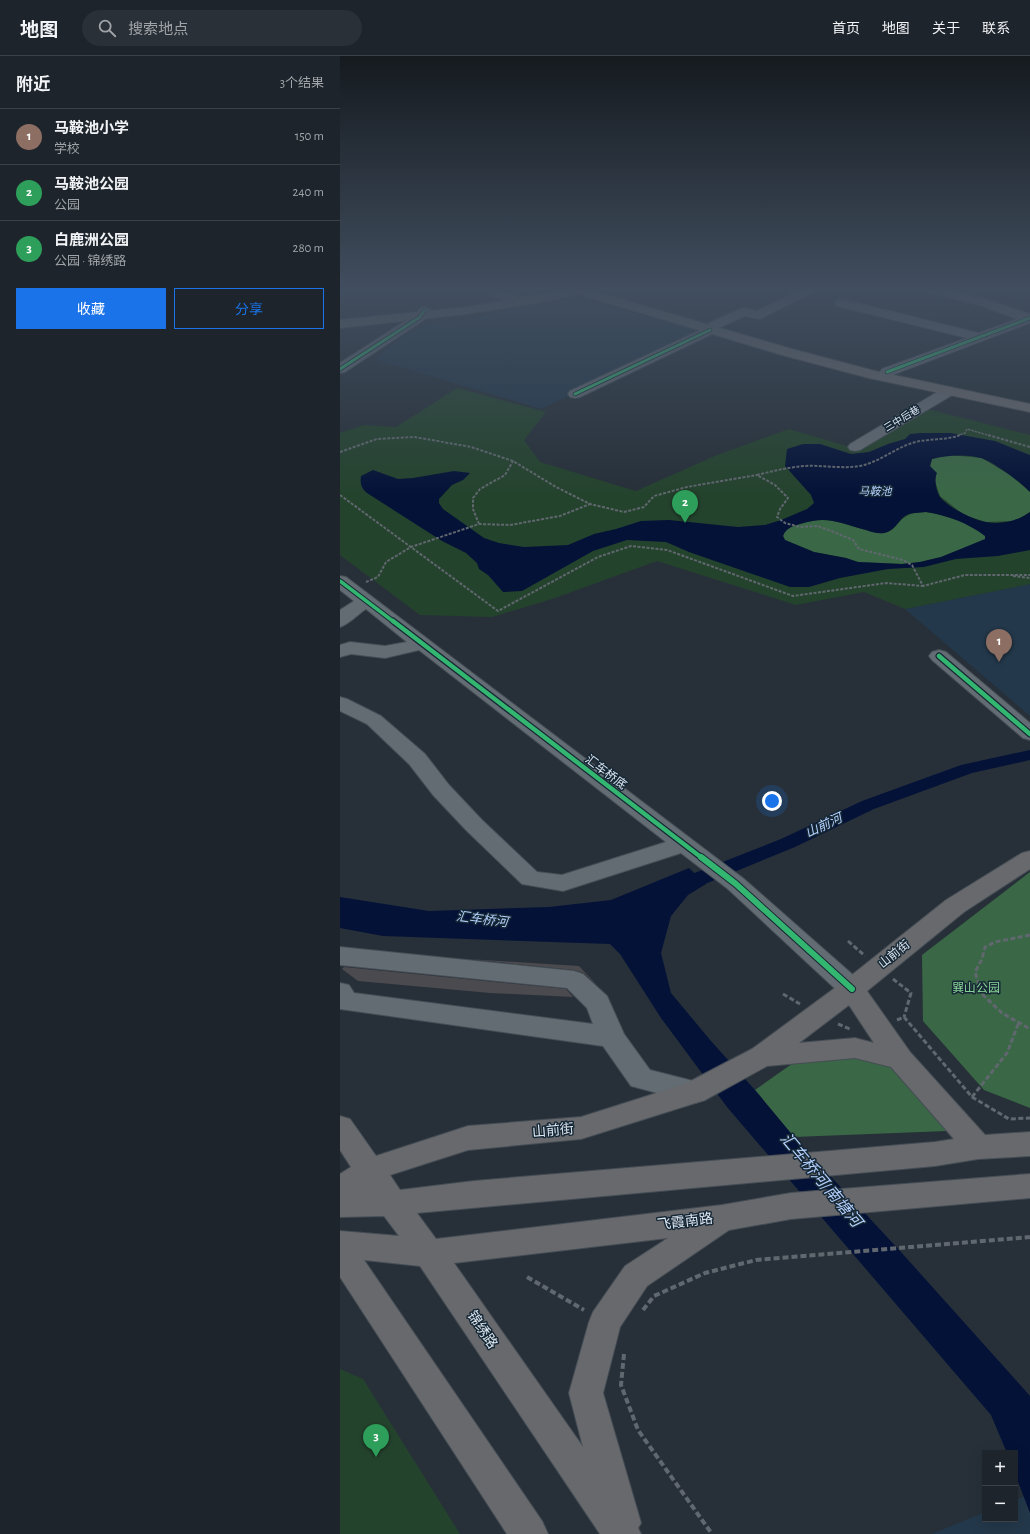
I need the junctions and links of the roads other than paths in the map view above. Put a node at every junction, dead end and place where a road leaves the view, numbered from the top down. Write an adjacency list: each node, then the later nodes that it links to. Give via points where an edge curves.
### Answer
1 (358, 357): 6 (street)
2 (651, 357): 9 (street)
3 (806, 357): 8 (main road)
4 (824, 357): 7 (main road)
5 (927, 357): 7 (street)
6 (340, 369)
7 (887, 372): 10 (main road)
8 (949, 391): 11 (main road); 12 (street, 三中后巷)
9 (575, 394)
10 (1030, 403)
11 (1030, 408)
12 (856, 447)
13 (344, 584): 14 (street, 汇车桥底)
14 (366, 601): 15 (street); 16 (street, 汇车桥底)
15 (340, 621)
16 (422, 644): 17 (street, via 385,652 350,648); 21 (street, 汇车桥底)
17 (340, 651)
18 (939, 656): 20 (street)
19 (340, 703): 21 (street, via 374,720 417,759 441,790 530,879 563,883)
20 (1030, 734)
21 (690, 848): 24 (street, 汇车桥底, via 736,884)
22 (1030, 858): 24 (main road, 山前街, via 955,906)
23 (340, 956): 26 (street, via 574,980 598,1003)
24 (852, 989): 27 (main road, 山前街); 28 (main road)
25 (340, 992): 26 (street, via 346,1001)
26 (612, 1038): 29 (street, via 641,1078)
27 (759, 1058): 28 (main road, 山前街, via 855,1048); 29 (main road, 山前街)
28 (900, 1059): 32 (main road)
29 (695, 1092): 33 (main road, 山前街, via 581,1128 468,1138)
30 (340, 1127): 33 (main road, 锦绣路)
31 (1030, 1144): 32 (main road)
32 (978, 1147): 36 (main road, via 934,1154 490,1192)
33 (370, 1170): 34 (main road, 山前街); 36 (main road, 锦绣路)
34 (340, 1190)
35 (1027, 1190): 38 (main road, 飞霞南路, via 950,1192 791,1206)
36 (392, 1203): 37 (main road); 41 (main road, 锦绣路)
37 (340, 1204)
38 (722, 1218): 41 (main road, 飞霞南路); 43 (main road, via 636,1276 605,1322 586,1393)
39 (340, 1244): 41 (main road, 飞霞南路)
40 (340, 1250): 42 (main road)
41 (429, 1253): 43 (main road, 锦绣路)
42 (529, 1534)
43 (624, 1534)

